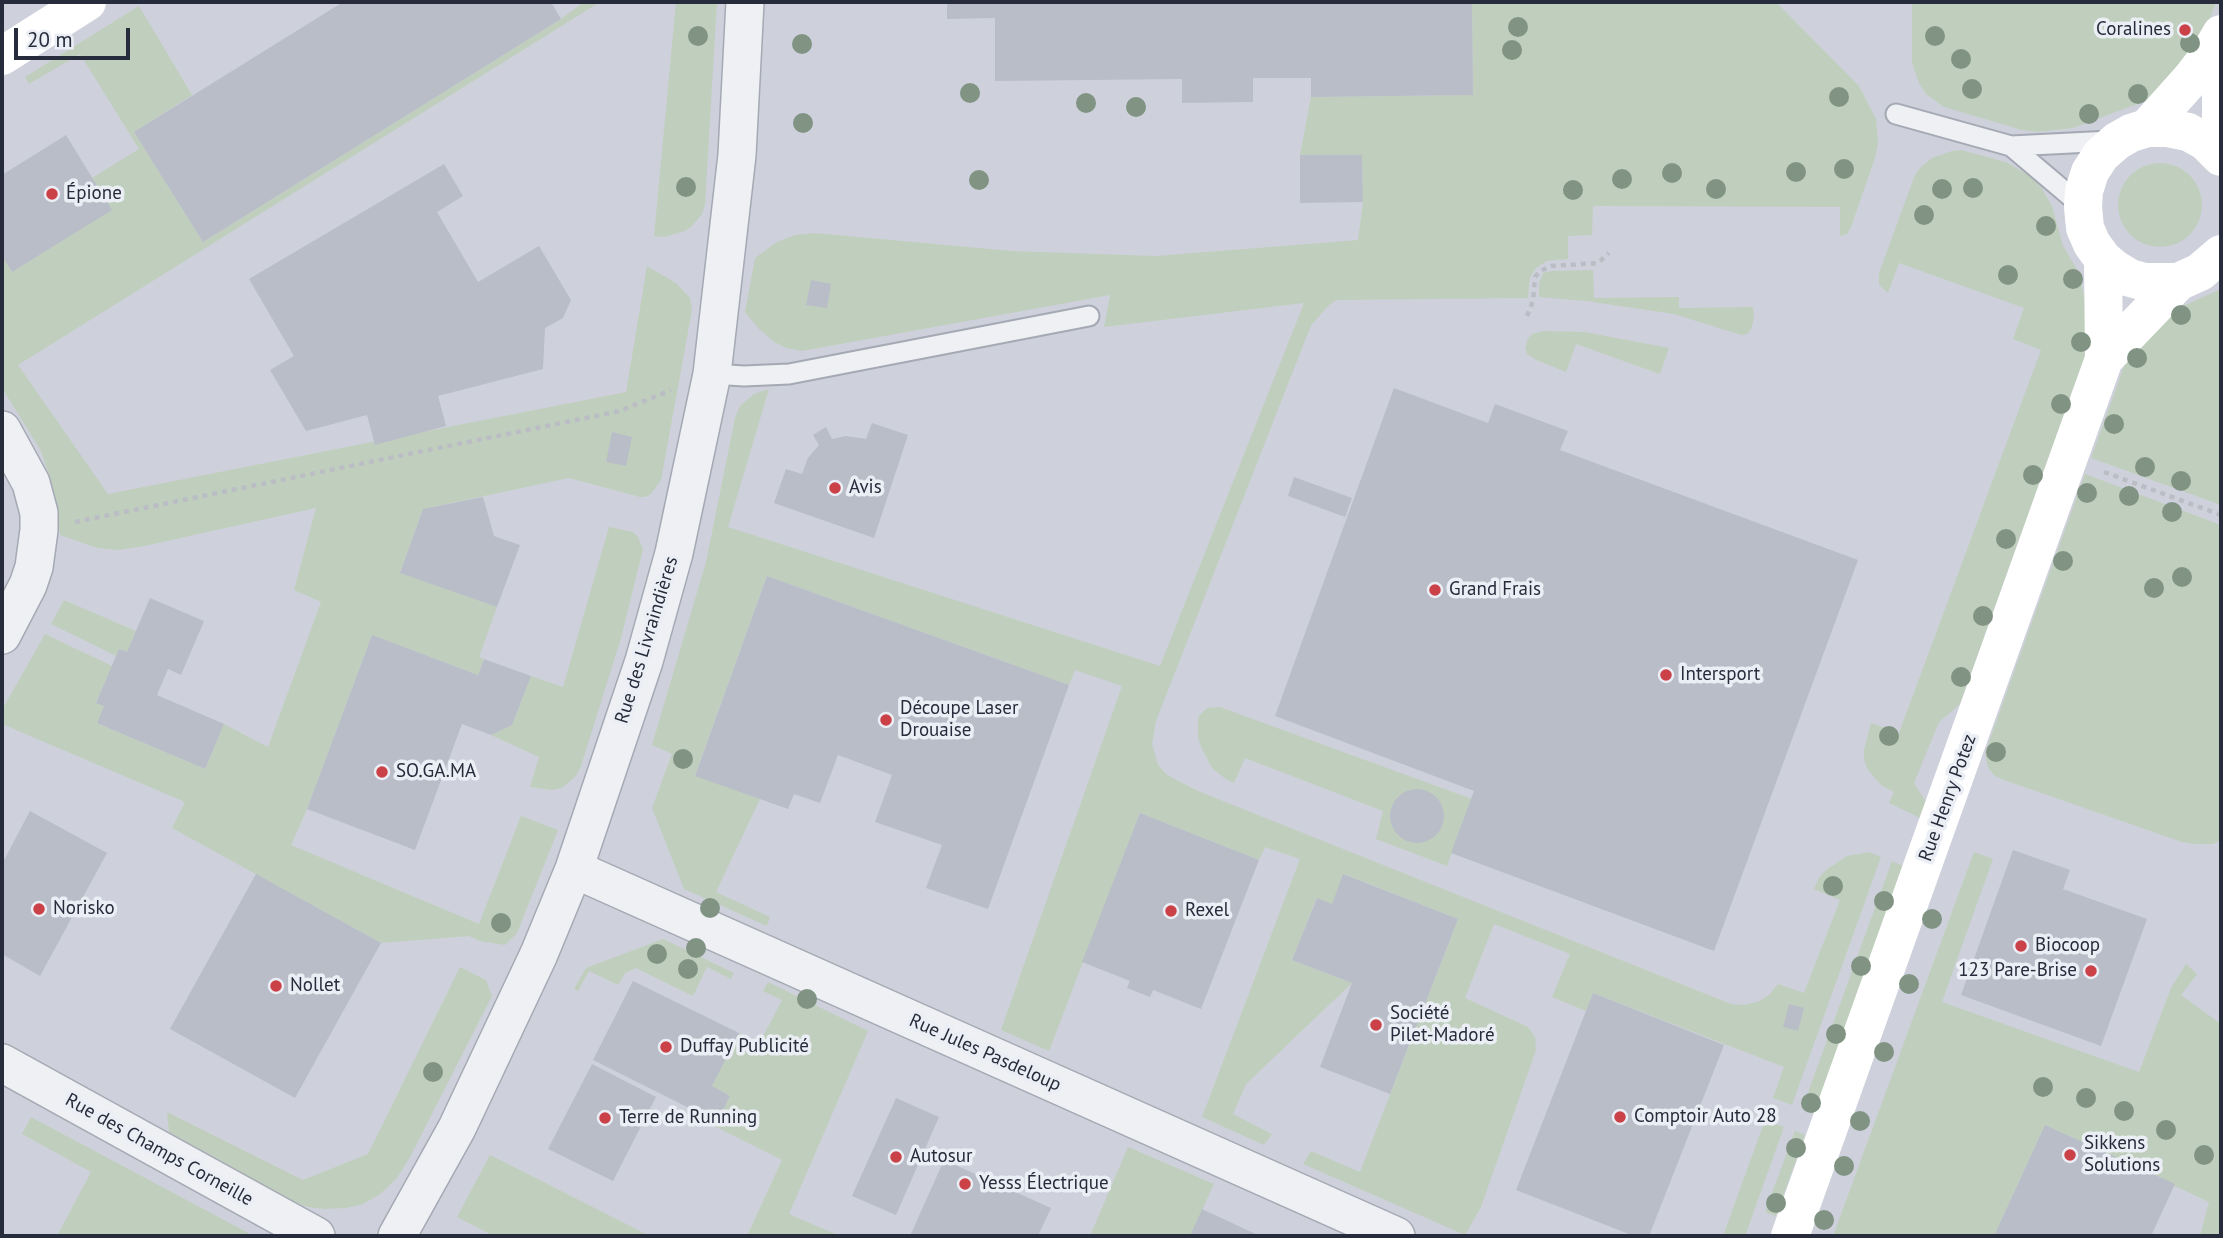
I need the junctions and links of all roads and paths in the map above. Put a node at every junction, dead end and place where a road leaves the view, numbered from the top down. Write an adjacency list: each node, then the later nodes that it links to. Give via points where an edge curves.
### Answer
1 (87, 2): 4 (street)
2 (746, 2): 17 (street, Rue des Livraindières, via 737,155)
3 (2221, 34): 7 (street, via 2198,69)
4 (2, 56)
5 (2221, 91): 9 (street)
6 (1896, 114): 8 (lane)
7 (2132, 135): 8 (lane); 9 (street, via 2168,128 2188,132); 10 (street, via 2101,155 2090,172)
8 (2011, 146): 10 (lane)
9 (2221, 157)
10 (2083, 207): 12 (street, via 2085,228)
11 (1609, 253): 15 (path, via 1598,263 1551,265 1540,271)
12 (2103, 259): 13 (street, via 2130,278 2145,282); 16 (street)
13 (2207, 266): 16 (street)
14 (1089, 316): 17 (lane, via 789,374)
15 (1527, 316)
16 (2104, 359): 19 (street, Rue Henry Potez)
17 (712, 374): 21 (path, via 620,411); 23 (street, Rue des Livraindières, via 654,625)
18 (2, 430): 21 (street, via 31,482)
19 (2069, 459): 20 (path); 28 (street, Rue Henry Potez)
20 (2221, 516)
21 (39, 530): 22 (street, via 28,585)
22 (2, 635)
23 (574, 869): 26 (street, Rue des Livraindières, via 494,1054); 27 (street, Rue Jules Pasdeloup)
24 (2, 1063): 25 (street, Rue des Champs Corneille)
25 (316, 1236)
26 (397, 1236)
27 (1396, 1236)
28 (1790, 1236)

